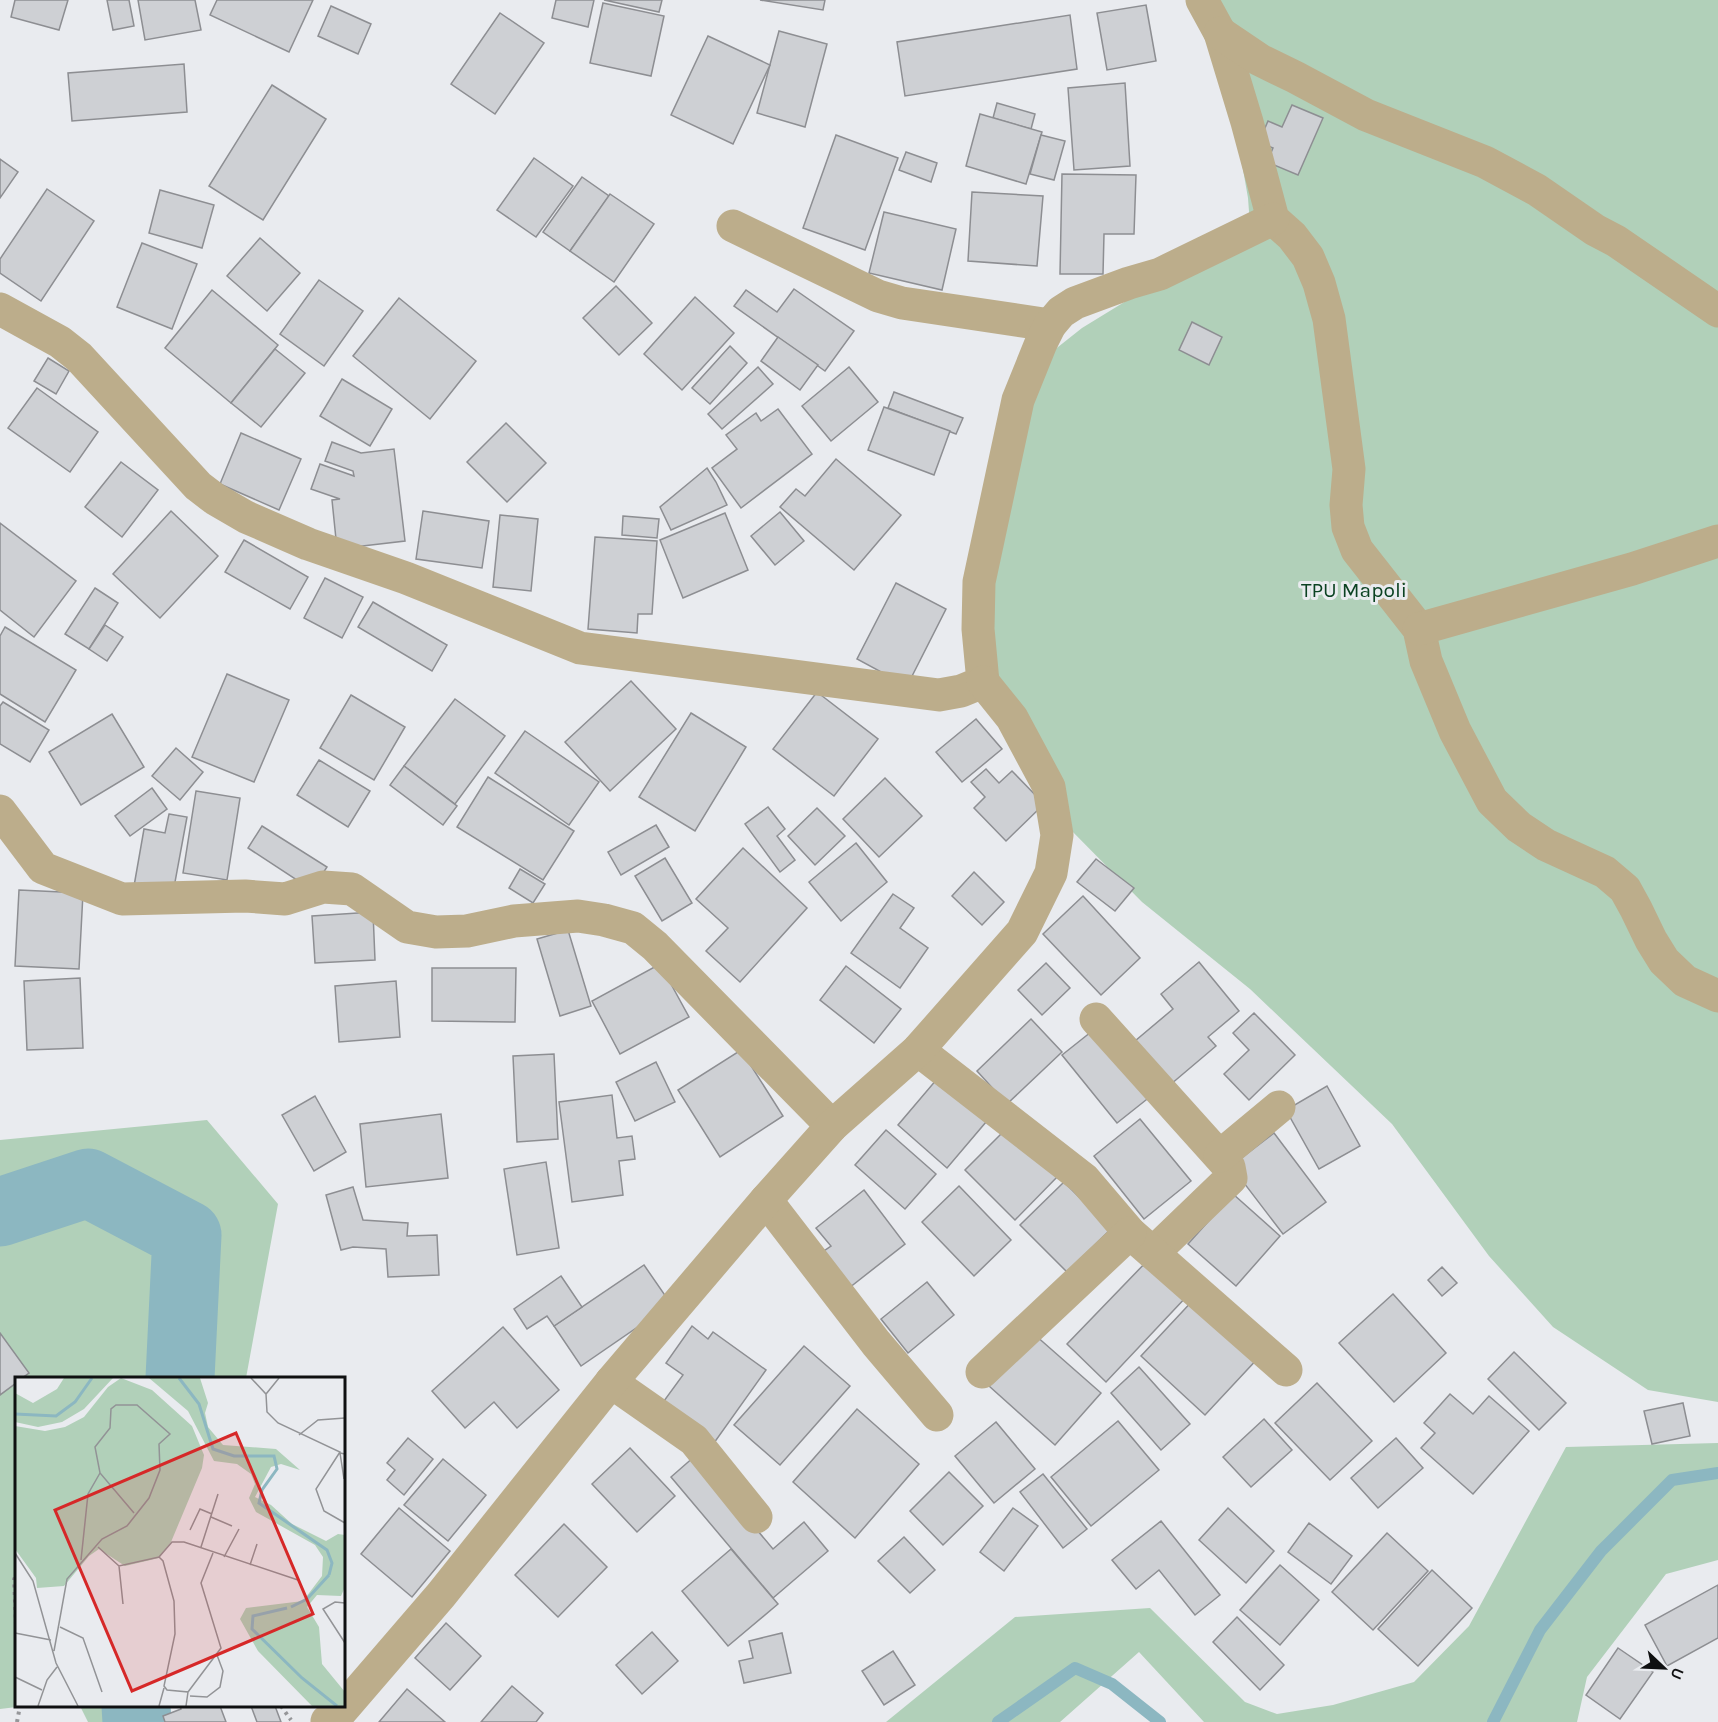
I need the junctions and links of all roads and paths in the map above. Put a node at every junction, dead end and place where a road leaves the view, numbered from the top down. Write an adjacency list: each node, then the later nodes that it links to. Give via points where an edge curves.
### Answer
1 (1202, 0): 2 (street)
2 (1220, 33): 3 (street); 6 (street, via 1260,60 1366,115 1485,162 1537,190)
3 (1273, 219): 7 (street, via 1160,274 1075,303); 9 (street, via 1308,257 1329,319 1349,469 1348,527 1357,550)
4 (733, 226): 7 (street, via 878,296)
5 (0, 309): 10 (street, via 79,357 198,486 215,499 308,544 406,578 580,648 920,694 961,691)
6 (1718, 311)
7 (1050, 325): 10 (street, via 1018,400 979,582)
8 (1718, 541): 9 (street)
9 (1419, 629): 12 (street, via 1426,661 1455,731 1492,801 1518,827 1546,845 1605,872 1625,889 1664,961 1685,981)
10 (983, 682): 14 (street, via 1012,718 1049,787 1058,835 1051,873 1022,932)
11 (0, 811): 16 (street, via 43,868 122,899 285,899 323,887 352,890 407,927 436,932 578,916 633,928)
12 (1718, 996)
13 (1096, 1019): 17 (street)
14 (918, 1050): 16 (street); 19 (street, via 1084,1179)
15 (1279, 1107): 17 (street)
16 (832, 1126): 18 (street)
17 (1220, 1156): 19 (street, via 1229,1167 1231,1178)
18 (766, 1200): 22 (street); 23 (street)
19 (1141, 1243): 20 (street); 21 (street)
20 (1286, 1370)
21 (982, 1372)
22 (612, 1382): 24 (street, via 694,1440); 29 (street, via 441,1595)
23 (937, 1415)
24 (756, 1517)
25 (15, 1579): 26 (path)
26 (15, 1602)
27 (20, 1707): 32 (path)
28 (282, 1707): 33 (path)
29 (345, 1707)
30 (345, 1707): 31 (street)
31 (327, 1721)
32 (17, 1722)
33 (295, 1722)

